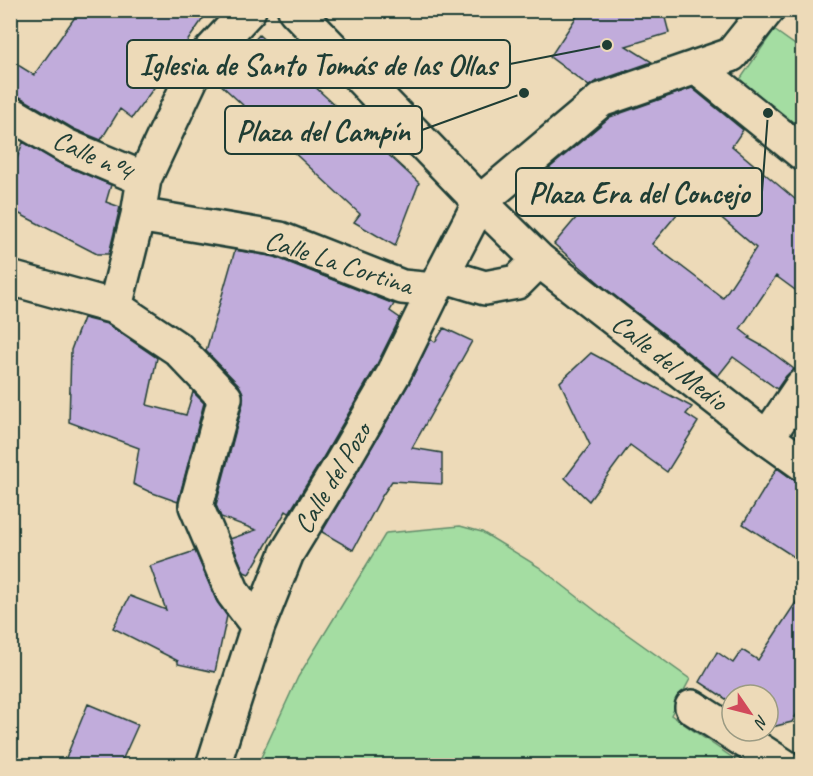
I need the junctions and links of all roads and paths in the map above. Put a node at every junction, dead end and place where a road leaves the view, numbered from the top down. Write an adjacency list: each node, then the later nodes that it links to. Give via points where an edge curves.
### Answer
1 (249, 10): 7 (street, via 197,66)
2 (296, 10): 8 (street, Calle del Medio)
3 (766, 10): 4 (street, via 732,55)
4 (696, 67): 6 (street); 8 (street, via 601,100)
5 (10, 113): 7 (street, Calle nº4, via 66,146)
6 (802, 153)
7 (144, 179): 9 (street)
8 (480, 202): 10 (street, Calle del Medio); 12 (street, Calle del Pozo)
9 (138, 215): 12 (street, Calle La Cortina, via 280,239 402,287); 13 (street)
10 (538, 260): 12 (street, via 517,282 485,288); 15 (street, Calle del Medio)
11 (10, 278): 13 (street)
12 (438, 283): 17 (street, Calle del Pozo, via 394,373 287,553)
13 (115, 307): 17 (street, via 178,349 225,398 196,506 233,593)
14 (802, 386): 15 (street)
15 (767, 438): 16 (street, Calle del Medio)
16 (802, 463)
17 (258, 626): 19 (street, Calle del Pozo)
18 (692, 707): 20 (street)
19 (213, 765)
20 (784, 765)

